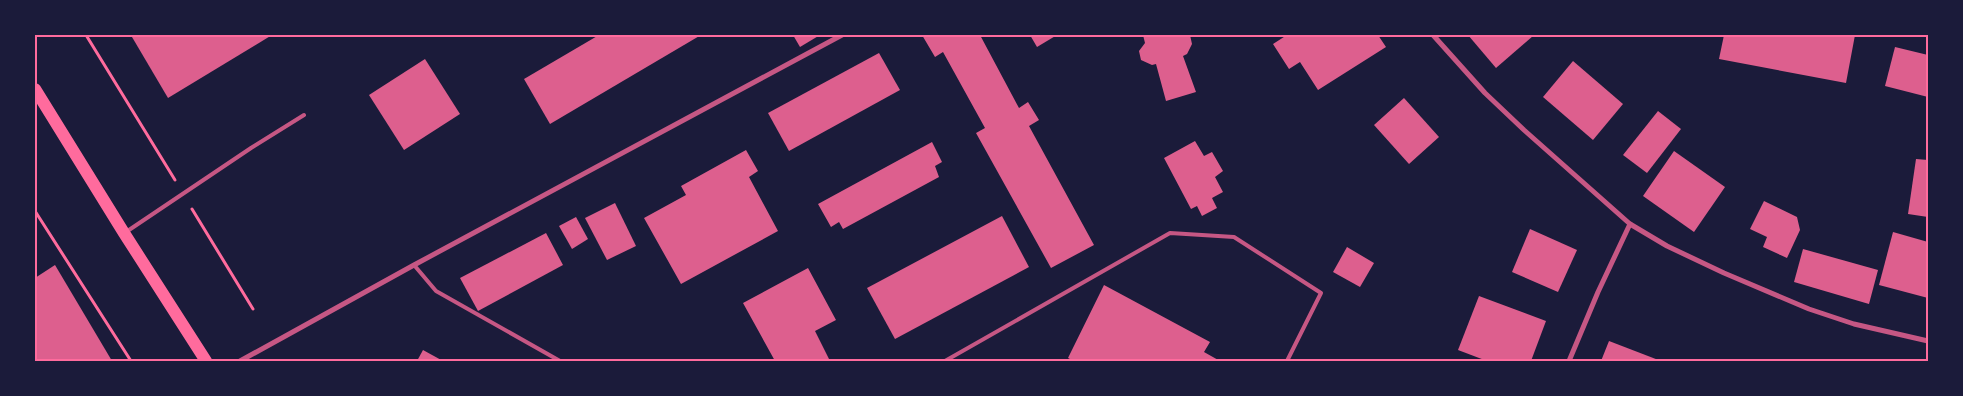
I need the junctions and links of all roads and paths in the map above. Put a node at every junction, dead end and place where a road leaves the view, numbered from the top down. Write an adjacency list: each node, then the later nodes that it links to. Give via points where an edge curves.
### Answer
1 (86, 35): 6 (path)
2 (842, 35): 10 (street)
3 (1433, 35): 8 (street, via 1491,99)
4 (35, 89): 9 (main road)
5 (304, 115): 6 (lane)
6 (183, 193): 9 (lane); 11 (path)
7 (35, 210): 13 (path)
8 (1630, 224): 12 (street, via 1666,246 1724,274 1809,309 1854,324); 19 (street)
9 (124, 233): 14 (main road)
10 (414, 265): 15 (street); 16 (lane, via 436,291)
11 (253, 309)
12 (1928, 341)
13 (131, 361)
14 (206, 361)
15 (240, 361)
16 (560, 361)
17 (945, 361): 18 (lane, via 1170,233 1234,237 1321,293)
18 (1287, 361)
19 (1569, 361)

